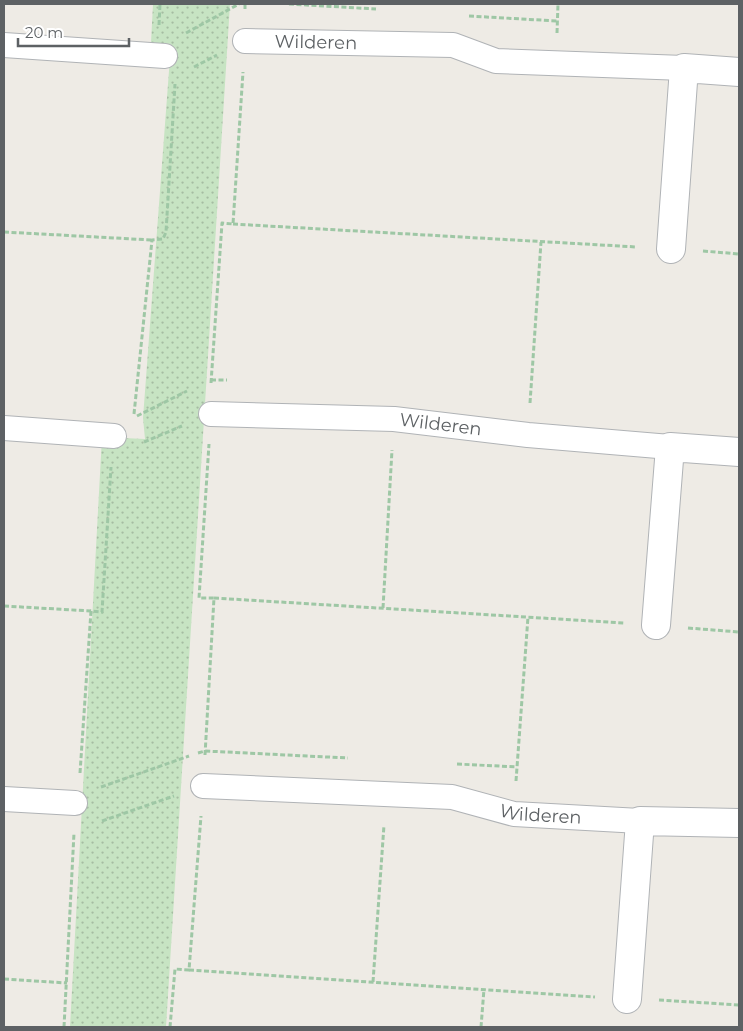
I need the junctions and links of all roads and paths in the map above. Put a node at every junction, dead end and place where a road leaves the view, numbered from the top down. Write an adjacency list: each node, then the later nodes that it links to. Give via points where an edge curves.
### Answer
1 (160, 4): 6 (path, via 158,33)
2 (239, 4): 6 (path)
3 (245, 4): 4 (path)
4 (245, 41): 7 (street, Wilderen, via 453,45 496,61); 9 (path); 10 (path)
5 (4, 46): 6 (street)
6 (165, 51): 9 (path)
7 (684, 68): 8 (street, Wilderen); 14 (street)
8 (739, 72)
9 (176, 77): 12 (path, via 166,232 163,238)
10 (233, 224): 13 (path); 16 (path, via 222,223)
11 (4, 232): 12 (path)
12 (152, 240): 18 (path, via 134,418)
13 (541, 242): 14 (path); 21 (path)
14 (671, 249): 15 (path)
15 (739, 254)
16 (211, 380): 17 (path); 19 (path)
17 (203, 384)
18 (194, 388)
19 (212, 414): 21 (street, Wilderen, via 394,419); 23 (path); 26 (path, via 199,598)
20 (4, 428): 22 (street)
21 (528, 435): 24 (street, Wilderen)
22 (114, 436): 28 (path, via 102,612)
23 (139, 445)
24 (670, 447): 25 (street, Wilderen); 30 (street)
25 (739, 452)
26 (214, 598): 29 (path); 32 (path)
27 (4, 606): 28 (path)
28 (91, 612): 36 (path)
29 (528, 617): 30 (path); 37 (path)
30 (656, 625): 31 (path)
31 (739, 632)
32 (205, 750): 33 (path); 36 (path)
33 (203, 786): 34 (street, Wilderen); 39 (path); 41 (path)
34 (386, 794): 37 (street, Wilderen, via 452,796); 43 (path)
35 (4, 799): 36 (street)
36 (77, 799): 44 (path)
37 (514, 814): 38 (street, Wilderen)
38 (640, 820): 40 (street, Wilderen); 46 (street)
39 (102, 821)
40 (739, 824)
41 (189, 970): 43 (path); 49 (path, via 175,969)
42 (4, 979): 44 (path)
43 (373, 982): 45 (path)
44 (66, 983): 48 (path)
45 (484, 989): 46 (path); 50 (path)
46 (627, 999): 47 (path)
47 (739, 1005)
48 (64, 1027)
49 (170, 1027)
50 (481, 1027)

